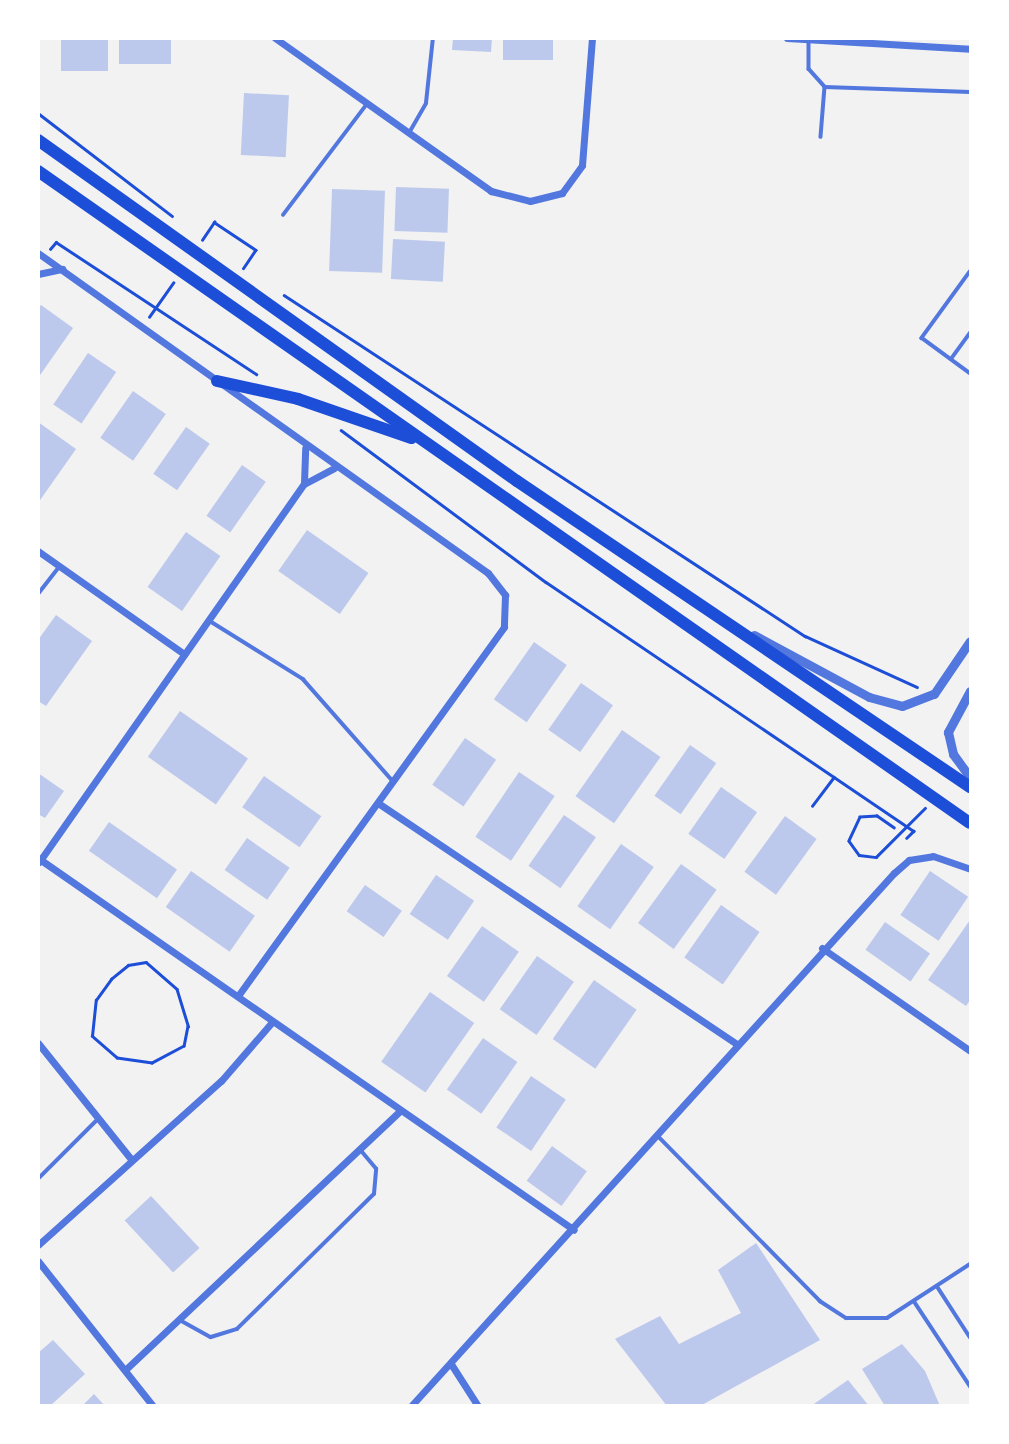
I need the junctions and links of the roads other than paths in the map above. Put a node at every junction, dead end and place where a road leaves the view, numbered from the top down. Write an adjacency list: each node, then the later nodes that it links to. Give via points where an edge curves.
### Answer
1 (275, 38): 9 (street)
2 (433, 38): 10 (lane, via 426,103)
3 (592, 38): 10 (street, via 582,165 555,197 530,201 500,195)
4 (787, 38): 5 (street)
5 (809, 40): 6 (street); 7 (lane, via 809,69)
6 (971, 49)
7 (825, 87): 8 (lane); 11 (lane)
8 (971, 92)
9 (367, 104): 10 (street); 14 (lane)
10 (409, 133)
11 (821, 137)
12 (38, 140): 30 (highway)
13 (38, 171): 23 (highway)
14 (283, 215)
15 (41, 255): 16 (street)
16 (62, 270): 18 (street); 22 (street)
17 (971, 272): 20 (lane, via 922,338)
18 (38, 274)
19 (971, 333): 20 (lane)
20 (951, 359): 21 (lane)
21 (971, 373)
22 (217, 382): 23 (highway, via 298,398); 24 (street)
23 (427, 444): 39 (highway)
24 (305, 448): 25 (street); 26 (street)
25 (334, 468): 26 (street); 36 (street, via 495,579 506,600 504,627)
26 (304, 484): 31 (street)
27 (40, 555): 28 (street)
28 (59, 566): 29 (lane); 33 (street)
29 (38, 594)
30 (704, 608): 32 (street, via 887,704 916,704 941,687); 37 (highway)
31 (208, 620): 33 (street); 36 (lane, via 303,679)
32 (971, 641)
33 (184, 654): 40 (street)
34 (971, 691): 35 (street, via 948,732 953,754)
35 (971, 777)
36 (393, 781): 38 (street)
37 (971, 787)
38 (378, 803): 43 (street); 46 (street)
39 (971, 823)
40 (39, 860): 43 (street)
41 (971, 869): 42 (street, via 942,857 909,860)
42 (822, 948): 46 (street); 47 (street)
43 (238, 996): 44 (street)
44 (273, 1021): 48 (street); 52 (street, via 221,1081)
45 (38, 1043): 49 (street)
46 (737, 1045): 50 (street)
47 (971, 1051)
48 (399, 1112): 51 (street); 54 (street)
49 (98, 1119): 52 (street); 53 (lane)
50 (657, 1135): 54 (street); 59 (lane, via 837,1312 874,1322)
51 (359, 1149): 60 (street); 60 (lane, via 376,1168 374,1194 237,1329 211,1338)
52 (131, 1159): 55 (street)
53 (38, 1179)
54 (574, 1230): 62 (street)
55 (38, 1245)
56 (38, 1261): 63 (street)
57 (971, 1264): 58 (lane)
58 (936, 1286): 59 (lane); 61 (lane)
59 (914, 1301): 64 (lane)
60 (178, 1319): 63 (street)
61 (971, 1337)
62 (451, 1364): 66 (street); 67 (street)
63 (125, 1370): 65 (street)
64 (971, 1386)
65 (153, 1405)
66 (411, 1405)
67 (478, 1405)

